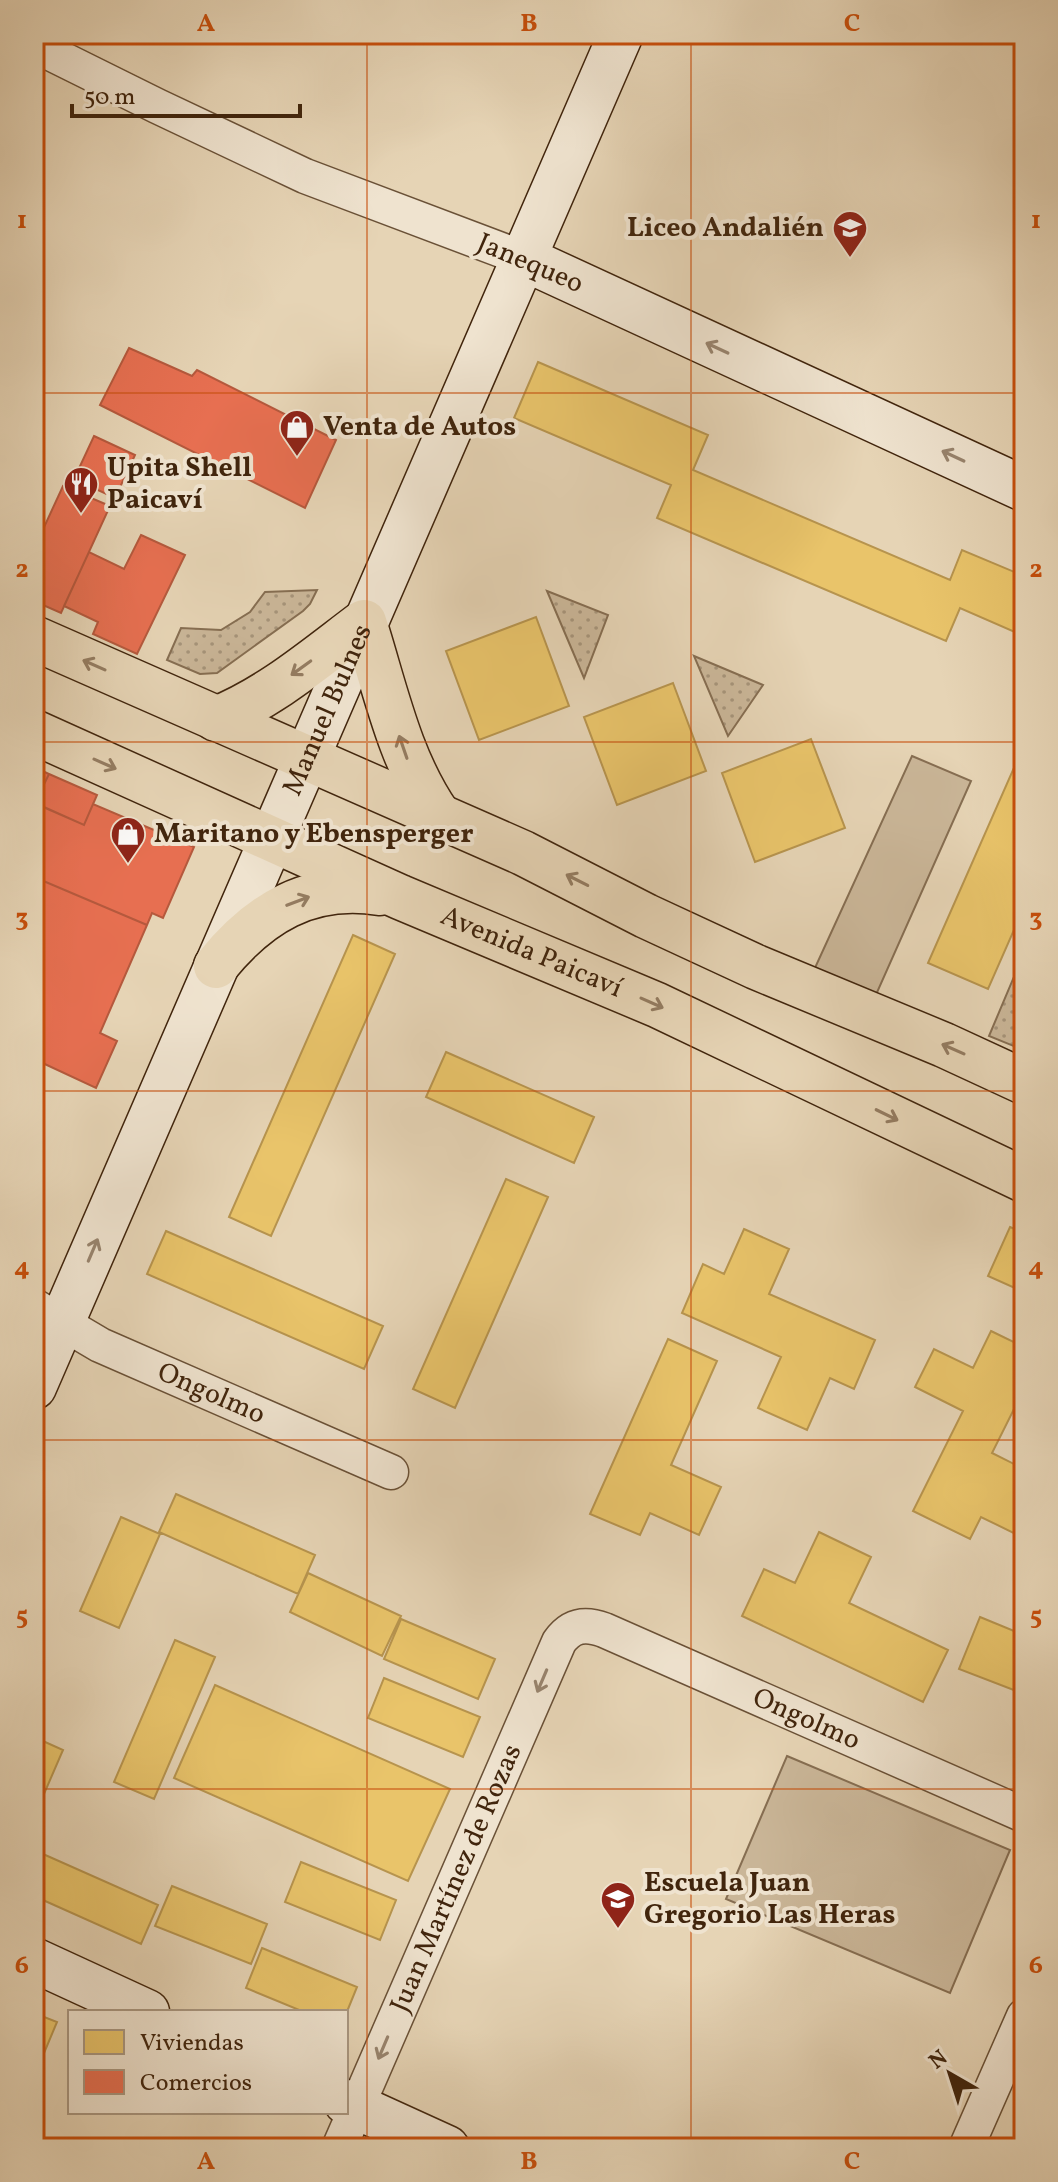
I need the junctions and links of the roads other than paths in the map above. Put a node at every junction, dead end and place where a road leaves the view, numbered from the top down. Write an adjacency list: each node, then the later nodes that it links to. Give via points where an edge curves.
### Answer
1 (621, 34): 3 (main road, Manuel Bulnes)
2 (34, 45): 3 (street, Janequeo, via 305,176)
3 (525, 259): 4 (main road, Janequeo, one-way to 3); 5 (main road, Manuel Bulnes)
4 (1024, 489)
5 (364, 622): 7 (main road, one-way to 7, via 266,694); 9 (main road, Manuel Bulnes); 10 (main road, one-way to 5, via 409,765)
6 (34, 638): 7 (main road, one-way to 6)
7 (216, 719): 9 (main road)
8 (34, 732): 11 (main road, Avenida Paicaví, one-way to 11)
9 (306, 759): 10 (main road); 11 (main road, Manuel Bulnes)
10 (439, 816): 14 (main road, one-way to 10, via 756,967)
11 (272, 839): 12 (main road, Avenida Paicaví); 13 (main road, Manuel Bulnes)
12 (400, 897): 13 (main road, one-way to 12, via 249,929 302,899 339,891); 15 (main road, Avenida Paicaví, one-way to 15, via 643,998)
13 (216, 966): 16 (main road, Manuel Bulnes, one-way to 13)
14 (1024, 1082)
15 (1024, 1180)
16 (48, 1314): 17 (main road, Manuel Bulnes); 18 (street, Ongolmo, via 100,1345)
17 (34, 1387)
18 (391, 1472)
19 (588, 1625): 20 (street, Ongolmo); 24 (street, Juan Martínez de Rozas, one-way to 24, via 571,1629 559,1642)
20 (1024, 1815)
21 (34, 1960): 22 (main road)
22 (143, 2010)
23 (1024, 2016): 27 (street)
24 (351, 2105): 25 (street, Juan Martínez de Rozas); 26 (main road)
25 (339, 2148)
26 (447, 2148)
27 (966, 2148)

